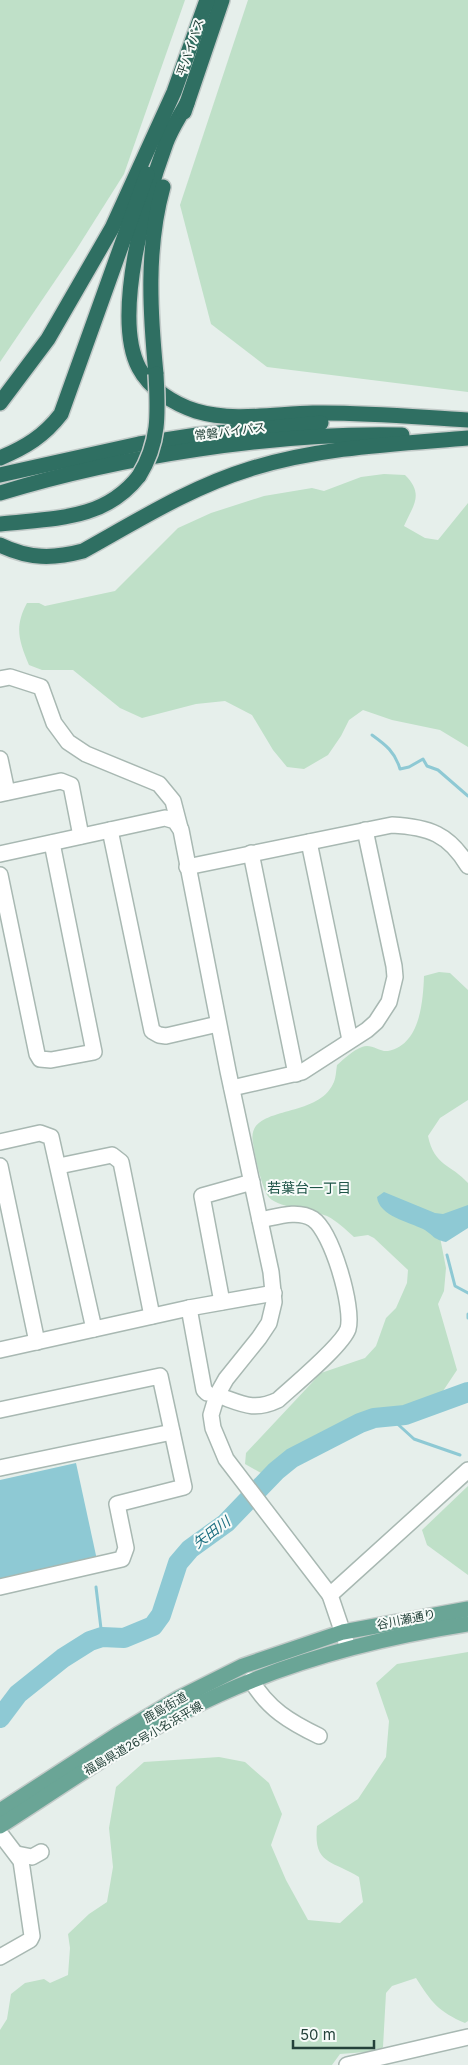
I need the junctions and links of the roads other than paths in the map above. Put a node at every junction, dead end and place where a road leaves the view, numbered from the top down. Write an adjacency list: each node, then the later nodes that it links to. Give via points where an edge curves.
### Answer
1 (207, 0): 3 (highway, 平バイパス)
2 (222, 0): 4 (highway, 平バイパス)
3 (174, 92): 5 (highway, via 93,264 48,339); 8 (highway, via 61,414 38,439)
4 (187, 103): 6 (highway, via 166,142 148,203 131,284 130,341 139,369 150,383 171,400 196,411 227,415 314,413); 11 (highway, bridge, via 158,203 150,276 158,420 150,459 131,486 112,503 91,512)
5 (0, 402)
6 (468, 421): 9 (highway, 常磐バイパス, via 316,423 197,435 139,444)
7 (468, 437): 10 (highway, 常磐バイパス, via 379,434 226,447 160,456); 12 (highway, via 326,452 249,469 172,501 83,551 63,556 32,557)
8 (0, 458)
9 (0, 475)
10 (0, 492)
11 (0, 524)
12 (0, 545)
13 (0, 679): 17 (street, via 10,677 41,687 60,734 76,749 160,784 173,801)
14 (0, 759): 15 (street)
15 (3, 793): 19 (street, via 67,782 71,785)
16 (110, 830): 17 (street, via 165,818 175,821); 19 (street); 27 (street, via 152,1031 166,1036)
17 (180, 830): 25 (street)
18 (365, 830): 20 (street); 24 (street, via 392,825 428,830 454,846); 28 (street, via 395,977 389,1002 380,1018)
19 (81, 836): 21 (street)
20 (308, 842): 23 (street); 28 (street)
21 (52, 843): 22 (street); 26 (street, via 94,1052 51,1060 40,1059 37,1054)
22 (0, 854)
23 (251, 854): 25 (street); 29 (street)
24 (468, 866)
25 (187, 867): 27 (street)
26 (0, 875)
27 (218, 1024): 30 (street)
28 (350, 1040): 29 (street)
29 (296, 1074): 30 (street)
30 (232, 1088): 34 (street)
31 (0, 1142): 33 (street, via 40,1133 52,1137)
32 (0, 1166): 41 (street)
33 (59, 1166): 39 (street, via 112,1155 120,1162); 40 (street)
34 (252, 1182): 35 (street); 37 (street, via 202,1196)
35 (260, 1220): 36 (street); 43 (street, via 300,1214 312,1218 321,1227 336,1254 349,1315 348,1328 335,1347 278,1400 267,1406 254,1408)
36 (274, 1293): 37 (street); 43 (street, via 269,1323)
37 (222, 1302): 38 (street)
38 (188, 1308): 39 (street); 43 (street, via 204,1390)
39 (152, 1316): 40 (street)
40 (94, 1329): 41 (street)
41 (37, 1342): 42 (street)
42 (0, 1350)
43 (212, 1394): 49 (street, via 213,1428 221,1450)
44 (0, 1410): 45 (street, via 160,1376)
45 (172, 1432): 46 (street); 48 (street, via 184,1488 117,1504 126,1548 122,1559)
46 (1, 1464)
47 (468, 1470): 49 (street)
48 (0, 1587)
49 (330, 1595): 52 (street)
50 (468, 1609): 52 (main road, 谷川瀬通り)
51 (468, 1624): 53 (main road, 福島県道26号小名浜平線)
52 (343, 1632): 53 (street); 56 (main road, 鹿島街道, via 243,1666 179,1698)
53 (348, 1648): 54 (main road, 福島県道26号小名浜平線)
54 (252, 1680): 55 (street, via 282,1717); 57 (main road, 福島県道26号小名浜平線, via 187,1710 126,1746)
55 (319, 1736)
56 (0, 1811)
57 (1, 1831): 59 (street)
58 (41, 1852): 59 (street)
59 (19, 1858): 60 (street); 61 (street)
60 (30, 1875)
61 (28, 1910): 62 (street); 63 (street, via 32,1939)
62 (38, 1926)
63 (0, 1957)
64 (468, 2037): 65 (street)
65 (347, 2065)

